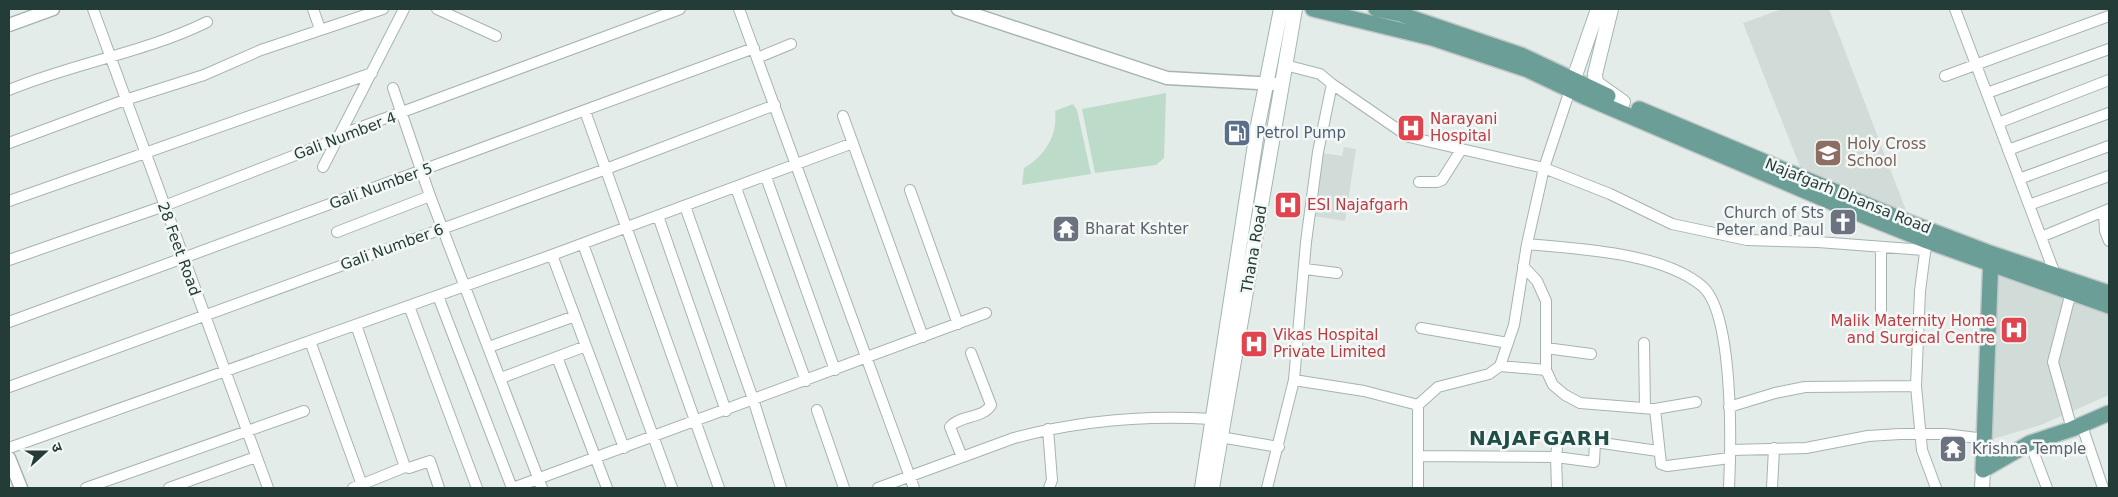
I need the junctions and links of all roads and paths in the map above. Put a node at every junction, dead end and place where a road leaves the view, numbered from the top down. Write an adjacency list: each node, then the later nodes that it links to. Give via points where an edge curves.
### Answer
1 (51, 9): 19 (street)
2 (93, 9): 25 (street, 28 Feet Road)
3 (313, 9): 20 (street)
4 (383, 9): 20 (street)
5 (437, 9): 21 (street)
6 (680, 9): 43 (street, Gali Number 4)
7 (739, 9): 23 (street)
8 (958, 9): 32 (street, via 1167,78)
9 (1281, 9): 32 (main road)
10 (1295, 9): 27 (main road, Thana Road)
11 (1313, 9): 35 (main road, via 1432,38)
12 (1376, 9): 35 (main road, via 1521,55)
13 (1598, 9): 35 (main road)
14 (1611, 9): 40 (main road, via 1595,74 1596,83)
15 (1958, 10): 28 (street)
16 (400, 11): 29 (street)
17 (2109, 16): 28 (street)
18 (207, 22): 25 (street, via 182,34)
19 (9, 25)
20 (320, 29): 39 (street, via 204,75)
21 (496, 36)
22 (791, 44): 26 (street)
23 (754, 48): 26 (street); 42 (street, Gali Number 5)
24 (2109, 50): 38 (street)
25 (110, 56): 37 (street); 39 (street, 28 Feet Road)
26 (757, 58): 41 (street)
27 (1285, 65): 33 (main road, Thana Road); 34 (street, via 1320,74)
28 (1976, 65): 30 (street); 38 (street)
29 (372, 73): 47 (street); 54 (street)
30 (1945, 76)
31 (2109, 80): 46 (street)
32 (1265, 84): 33 (street); 133 (main road)
33 (1280, 84): 139 (main road, Thana Road)
34 (1332, 84): 52 (street, via 1409,137); 87 (street, via 1318,152)
35 (1572, 86): 40 (main road, Najafgarh Dhansa Road, via 1591,89); 57 (street); 80 (main road, via 1632,117)
36 (393, 88): 43 (street)
37 (9, 90)
38 (1987, 93): 46 (street)
39 (126, 100): 48 (street); 54 (street, 28 Feet Road)
40 (1622, 102): 84 (main road, Najafgarh Dhansa Road)
41 (774, 105): 55 (street); 58 (street, Gali Number 6)
42 (586, 112): 58 (street); 59 (street, Gali Number 5)
43 (402, 113): 47 (street, Gali Number 4); 59 (street)
44 (2109, 113): 53 (street)
45 (843, 116): 49 (street)
46 (1998, 123): 53 (street)
47 (340, 135): 51 (street)
48 (9, 143)
49 (853, 143): 55 (street); 104 (street)
50 (2109, 146): 62 (street)
51 (330, 147): 56 (street); 68 (street, Gali Number 4)
52 (1461, 150): 57 (street); 63 (street, via 1442,180)
53 (2008, 150): 62 (street)
54 (144, 153): 67 (street); 68 (street, 28 Feet Road)
55 (796, 165): 61 (street); 114 (street)
56 (323, 167)
57 (1544, 168): 79 (street); 81 (street, via 1610,194 1672,224 1726,237)
58 (606, 169): 73 (street, Gali Number 6); 74 (street)
59 (423, 171): 66 (street); 83 (street, Gali Number 5)
60 (2109, 176): 70 (street)
61 (766, 177): 64 (street); 116 (street)
62 (2019, 179): 70 (street)
63 (1420, 182)
64 (736, 188): 69 (street); 121 (street)
65 (910, 190): 101 (street)
66 (430, 196): 73 (street); 75 (street)
67 (9, 201)
68 (164, 206): 83 (street, 28 Feet Road); 85 (street, Gali Number 4)
69 (686, 206): 72 (street); 124 (street)
70 (2029, 206): 76 (street)
71 (2107, 210): 76 (street); 77 (street, via 2105,231)
72 (658, 216): 74 (street); 131 (street)
73 (443, 228): 90 (street); 97 (street, Gali Number 6)
74 (626, 228): 78 (street); 134 (street)
75 (338, 232)
76 (2041, 237): 89 (street)
77 (2109, 241)
78 (583, 244): 82 (street); 141 (street)
79 (1527, 244): 86 (street); 127 (street, via 1604,252 1645,261 1677,270 1703,286 1712,299 1724,338)
80 (1926, 246): 81 (street); 84 (main road); 122 (street)
81 (1881, 247): 96 (street)
82 (552, 255): 90 (street); 99 (street)
83 (183, 258): 97 (street, 28 Feet Road); 100 (street, Gali Number 5)
84 (1990, 259): 89 (main road, Najafgarh Dhansa Road); 91 (main road); 142 (main road)
85 (9, 260)
86 (1523, 266): 106 (street); 110 (street, via 1537,281 1546,301)
87 (1305, 269): 88 (street); 120 (street)
88 (1337, 273)
89 (2054, 274): 92 (main road, Najafgarh Dhansa Road)
90 (466, 286): 93 (street); 109 (street)
91 (2071, 292): 95 (main road); 135 (street, via 2053,362)
92 (2109, 293)
93 (438, 296): 94 (street); 167 (street)
94 (409, 306): 102 (street); 166 (street)
95 (2109, 306)
96 (1881, 312)
97 (203, 314): 118 (street, 28 Feet Road); 123 (street, Gali Number 6)
98 (986, 314): 101 (street)
99 (575, 316): 108 (street); 109 (street)
100 (9, 322)
101 (958, 324): 104 (street)
102 (356, 325): 105 (street); 156 (street)
103 (1421, 328): 106 (street)
104 (923, 337): 114 (street)
105 (310, 341): 118 (street); 160 (street)
106 (1508, 343): 115 (street)
107 (1644, 343): 128 (street)
108 (586, 346): 113 (street); 146 (street)
109 (489, 348): 119 (street)
110 (1546, 348): 112 (street); 117 (street)
111 (970, 353): 151 (street, via 991,405 950,427)
112 (1591, 354)
113 (557, 357): 119 (street); 155 (street)
114 (867, 358): 116 (street); 158 (street)
115 (1500, 366): 117 (street); 126 (street, via 1484,376 1438,387)
116 (835, 370): 121 (street)
117 (1546, 370): 128 (street, via 1553,385 1580,403)
118 (224, 372): 137 (street, 28 Feet Road); 145 (street)
119 (501, 378): 159 (street)
120 (1294, 380): 126 (street, via 1364,390); 144 (street)
121 (806, 381): 124 (street)
122 (1916, 386): 127 (street, via 1806,388 1775,393); 138 (street)
123 (9, 387)
124 (753, 399): 131 (street); 171 (street)
125 (1696, 402): 128 (street)
126 (1418, 405): 150 (street)
127 (1729, 407): 149 (street)
128 (1650, 409): 148 (street)
129 (817, 410): 172 (street)
130 (304, 411): 137 (street)
131 (726, 411): 134 (street)
132 (2109, 413): 135 (main road)
133 (1212, 420): 136 (street, via 1144,418); 176 (main road)
134 (697, 422): 141 (street); 170 (street)
135 (2076, 426): 143 (main road); 186 (street)
136 (1048, 430): 151 (street, via 1014,438); 175 (street, via 1052,480)
137 (246, 432): 154 (street, 28 Feet Road); 162 (street)
138 (1920, 433): 142 (street); 147 (street, via 1868,436 1806,448); 183 (street, via 1925,463)
139 (1220, 437): 144 (street); 177 (main road, Thana Road)
140 (1558, 437): 152 (street)
141 (654, 438): 146 (street); 169 (street)
142 (1985, 439): 157 (main road)
143 (2030, 443): 157 (main road); 185 (street)
144 (1279, 447): 178 (street)
145 (9, 448)
146 (624, 448): 155 (street)
147 (1774, 448): 149 (street); 182 (street)
148 (1658, 451): 149 (street, via 1661,464 1667,466); 152 (street, via 1595,442 1594,462)
149 (1731, 454): 181 (street)
150 (1418, 456): 152 (street); 179 (street)
151 (962, 457): 158 (street)
152 (1556, 457): 180 (street)
153 (9, 458): 161 (street)
154 (256, 458): 163 (street); 164 (street, 28 Feet Road)
155 (595, 458): 159 (street); 168 (street)
156 (405, 467): 160 (street); 165 (street, via 430,461)
157 (1983, 470): 184 (main road)
158 (910, 476): 173 (street); 174 (street)
159 (540, 483): 167 (street)
160 (357, 486)
161 (21, 488)
162 (86, 488)
163 (170, 488)
164 (266, 488)
165 (439, 488)
166 (477, 488)
167 (512, 488)
168 (607, 488)
169 (672, 488)
170 (720, 488)
171 (782, 488)
172 (844, 488)
173 (878, 488)
174 (914, 488)
175 (1049, 488)
176 (1202, 488)
177 (1212, 488)
178 (1267, 488)
179 (1418, 488)
180 (1557, 488)
181 (1729, 488)
182 (1772, 488)
183 (1936, 488)
184 (1982, 488)
185 (2047, 488)
186 (2103, 488)

